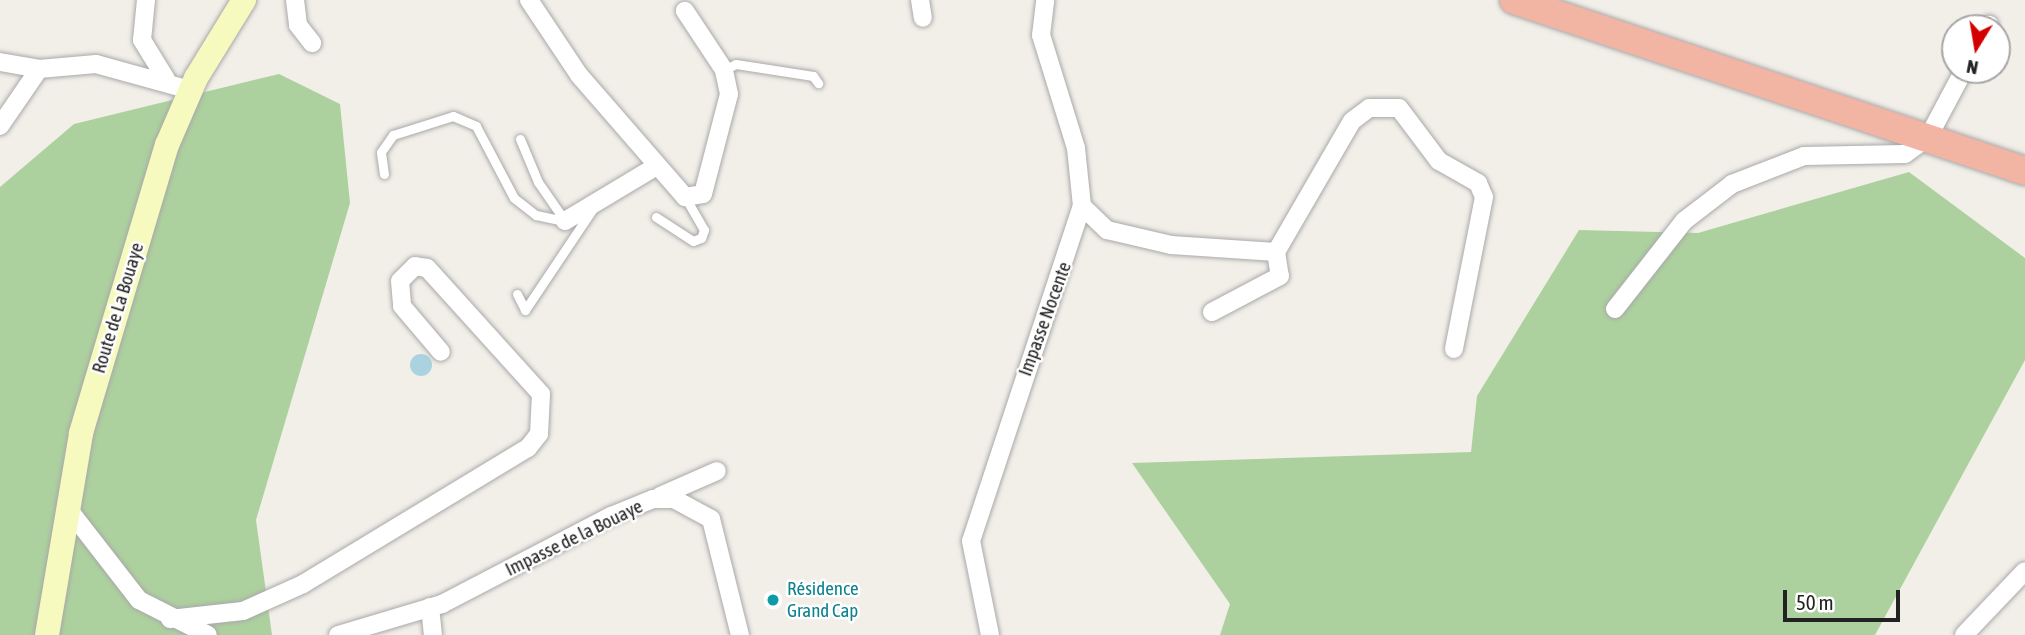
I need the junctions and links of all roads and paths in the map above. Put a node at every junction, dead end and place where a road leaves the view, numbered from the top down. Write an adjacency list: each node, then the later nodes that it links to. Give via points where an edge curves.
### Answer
1 (146, 0): 15 (street, via 142,40)
2 (244, 0): 18 (main road, Route de La Bouaye)
3 (295, 0): 11 (street, via 298,25)
4 (529, 0): 23 (street, via 579,75 635,134)
5 (920, 0): 10 (street)
6 (1045, 0): 28 (street, Impasse Nocente, via 1041,35 1076,148)
7 (1514, 0): 20 (highway)
8 (1542, 0): 20 (highway)
9 (685, 11): 14 (street)
10 (923, 18)
11 (312, 43)
12 (0, 62): 13 (street)
13 (39, 68): 15 (street, via 96,64); 19 (street)
14 (724, 70): 16 (lane, via 736,64 813,76); 26 (street, via 729,94 711,171 703,194)
15 (166, 79): 18 (street)
16 (818, 83)
17 (1956, 84): 20 (street)
18 (190, 90): 39 (main road, Route de La Bouaye, via 167,145 102,362)
19 (0, 126)
20 (1929, 135): 22 (highway); 24 (highway); 33 (street, via 1905,154 1804,156 1732,184 1684,221)
21 (520, 139): 30 (lane, via 538,182)
22 (2025, 164)
23 (655, 167): 26 (street); 27 (street)
24 (2025, 171)
25 (384, 174): 30 (lane, via 381,152 393,135 453,116 476,126 514,198 536,215)
26 (685, 197): 29 (lane, via 704,230 701,238 693,241)
27 (595, 206): 30 (street); 32 (lane, via 525,310)
28 (1082, 206): 31 (street, via 1119,233 1171,245); 48 (street, Impasse Nocente, via 971,541)
29 (656, 217)
30 (565, 221)
31 (1276, 252): 34 (street, via 1280,276); 35 (street, via 1352,121 1369,108 1399,108 1439,161 1478,183 1484,197)
32 (517, 294)
33 (1615, 309)
34 (1212, 312)
35 (1454, 349)
36 (440, 352): 42 (street, via 402,306 400,281 415,266 427,268 541,394 539,434 528,448 303,584 243,611)
37 (718, 471): 38 (street)
38 (650, 500): 41 (street, Impasse de la Bouaye); 47 (street, Impasse de la Bouaye, via 693,504 710,519 726,566)
39 (66, 506): 42 (street, via 139,600); 43 (main road, Route de La Bouaye)
40 (2025, 571): 49 (street)
41 (430, 607): 45 (street, Impasse de la Bouaye); 46 (street)
42 (170, 619): 44 (street)
43 (47, 635)
44 (208, 635)
45 (338, 635)
46 (433, 635)
47 (740, 635)
48 (990, 635)
49 (1964, 635)

